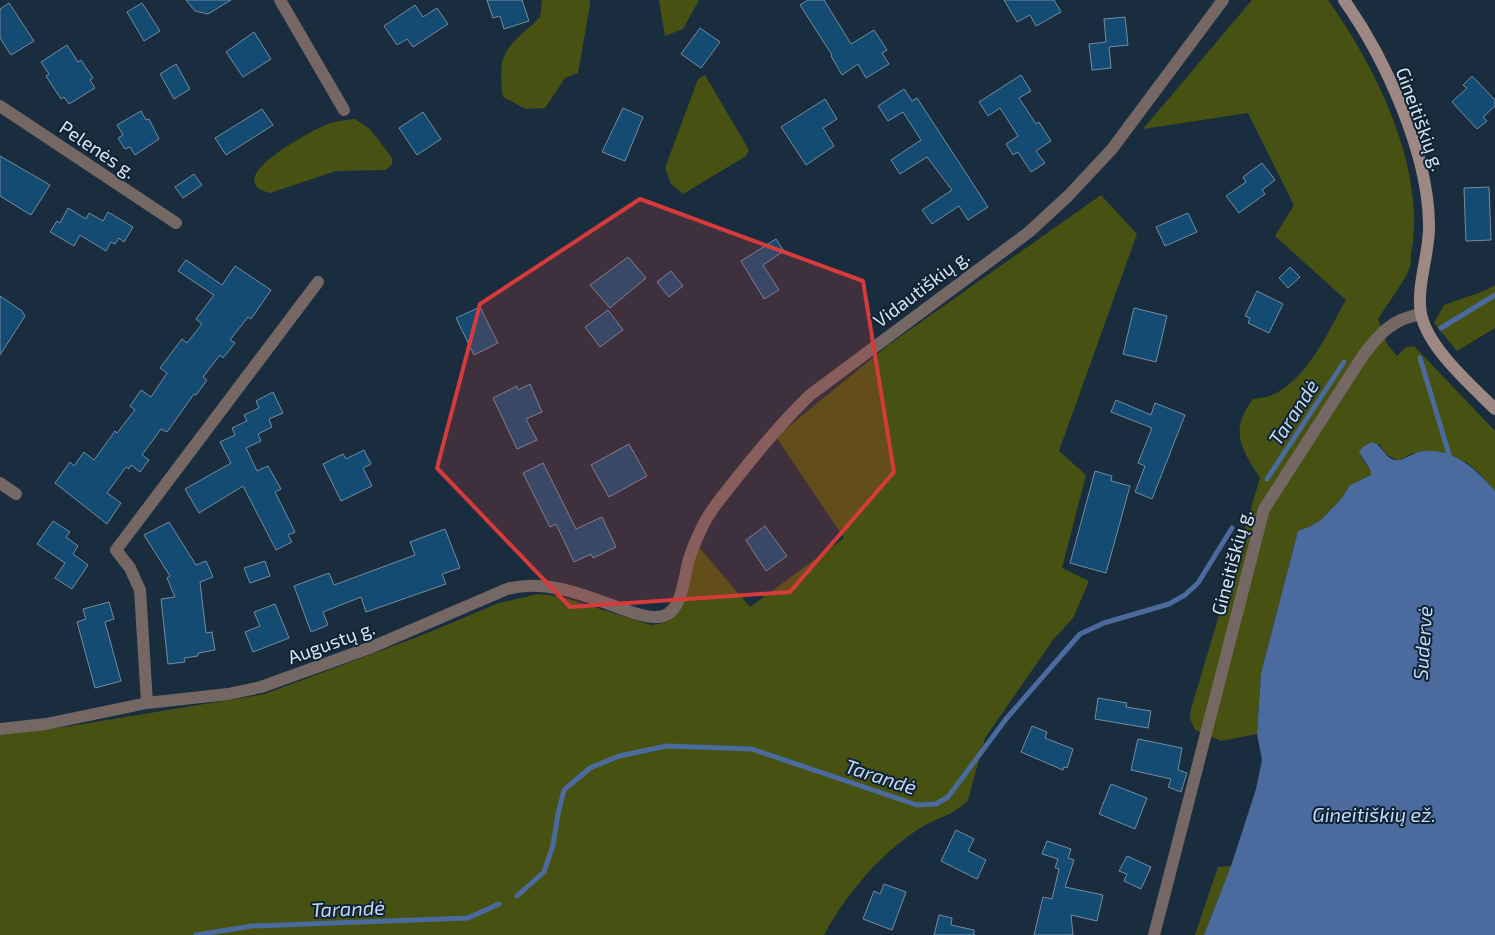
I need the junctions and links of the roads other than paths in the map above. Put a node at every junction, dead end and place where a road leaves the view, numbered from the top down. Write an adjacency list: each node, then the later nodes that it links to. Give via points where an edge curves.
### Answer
1 (280, 0): 5 (street)
2 (1223, 0): 12 (street, Vidautiškių g., via 1112,149 1068,196 1029,232 810,396 777,427 717,503 700,531 689,559 679,602)
3 (1344, 0): 8 (street, Gineitiškių g., via 1384,70 1409,128 1424,178 1429,226)
4 (0, 106): 6 (street, Pelenės g.)
5 (344, 110)
6 (176, 223)
7 (318, 282): 13 (street, via 116,550 130,568 140,590)
8 (1421, 314): 9 (street, via 1428,332 1443,354); 15 (street, Gineitiškių g., via 1404,317 1379,335 1264,509)
9 (1495, 407)
10 (0, 483): 11 (street)
11 (16, 494)
12 (664, 616): 13 (street, Augustų g., via 654,618 639,614 578,592 524,585 372,647 261,687)
13 (147, 703): 14 (street, Augustų g., via 46,724)
14 (0, 729)
15 (1154, 935)

